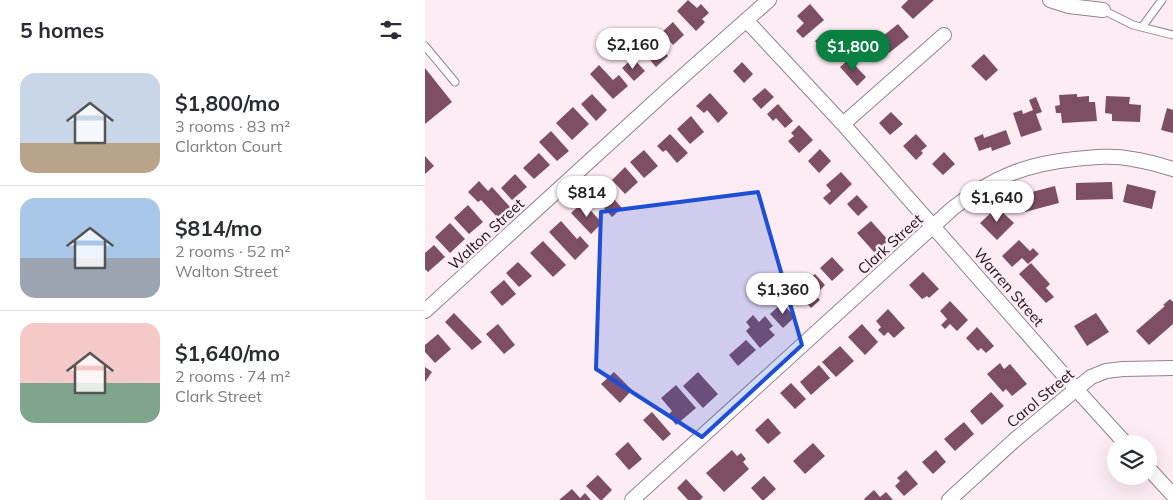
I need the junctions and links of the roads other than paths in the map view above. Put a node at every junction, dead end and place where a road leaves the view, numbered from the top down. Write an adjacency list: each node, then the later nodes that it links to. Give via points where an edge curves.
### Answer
1 (769, 0): 5 (street, Walton Street)
2 (1050, 0): 4 (street)
3 (1162, 0): 6 (lane)
4 (1103, 10): 6 (lane)
5 (746, 20): 11 (street, Warren Street); 14 (street, Walton Street)
6 (1142, 27): 8 (lane)
7 (944, 35): 11 (street)
8 (1173, 35)
9 (425, 46): 10 (lane)
10 (455, 82)
11 (843, 124): 13 (street, Warren Street)
12 (1173, 169): 13 (street, Clark Street, via 1132,158 1090,157 1048,162 996,180 970,195)
13 (934, 226): 16 (street, Warren Street); 20 (street, Clark Street)
14 (425, 311)
15 (1173, 368): 16 (street, Carol Street, via 1106,371 1091,377)
16 (1076, 389): 17 (street, Warren Street); 21 (street, Carol Street)
17 (1118, 435)
18 (1157, 477): 19 (street)
19 (1173, 494)
20 (632, 500)
21 (949, 500)

